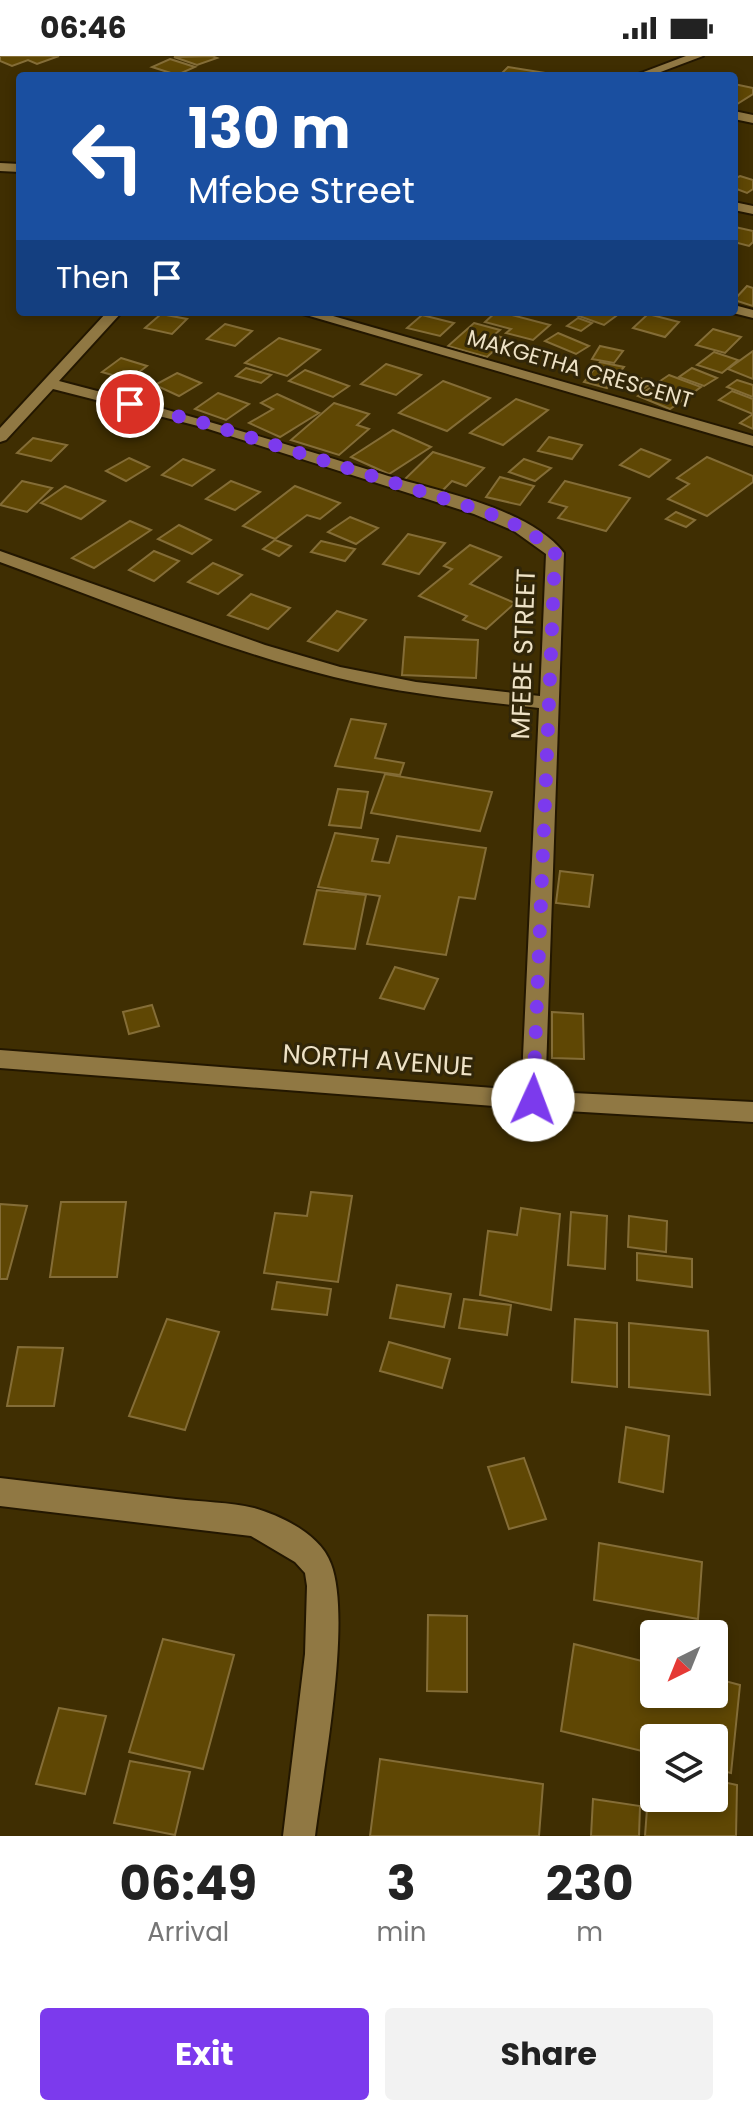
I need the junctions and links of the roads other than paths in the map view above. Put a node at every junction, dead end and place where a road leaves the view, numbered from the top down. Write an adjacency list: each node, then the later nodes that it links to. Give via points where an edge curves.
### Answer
1 (697, 56): 2 (street)
2 (651, 72)
3 (112, 316): 5 (street)
4 (317, 316): 7 (street, MAKGETHA CRESCENT)
5 (52, 384): 6 (street); 9 (street, MFEBE STREET, via 208,424 390,481 513,522 538,537 555,553)
6 (0, 437)
7 (753, 441)
8 (0, 556): 9 (street, via 337,672 416,688)
9 (550, 703): 11 (street, MFEBE STREET)
10 (0, 1059): 11 (street, NORTH AVENUE)
11 (533, 1100): 12 (street, NORTH AVENUE)
12 (753, 1112)
13 (0, 1492): 14 (street, via 253,1522 291,1539 318,1568 325,1607)
14 (299, 1836)

